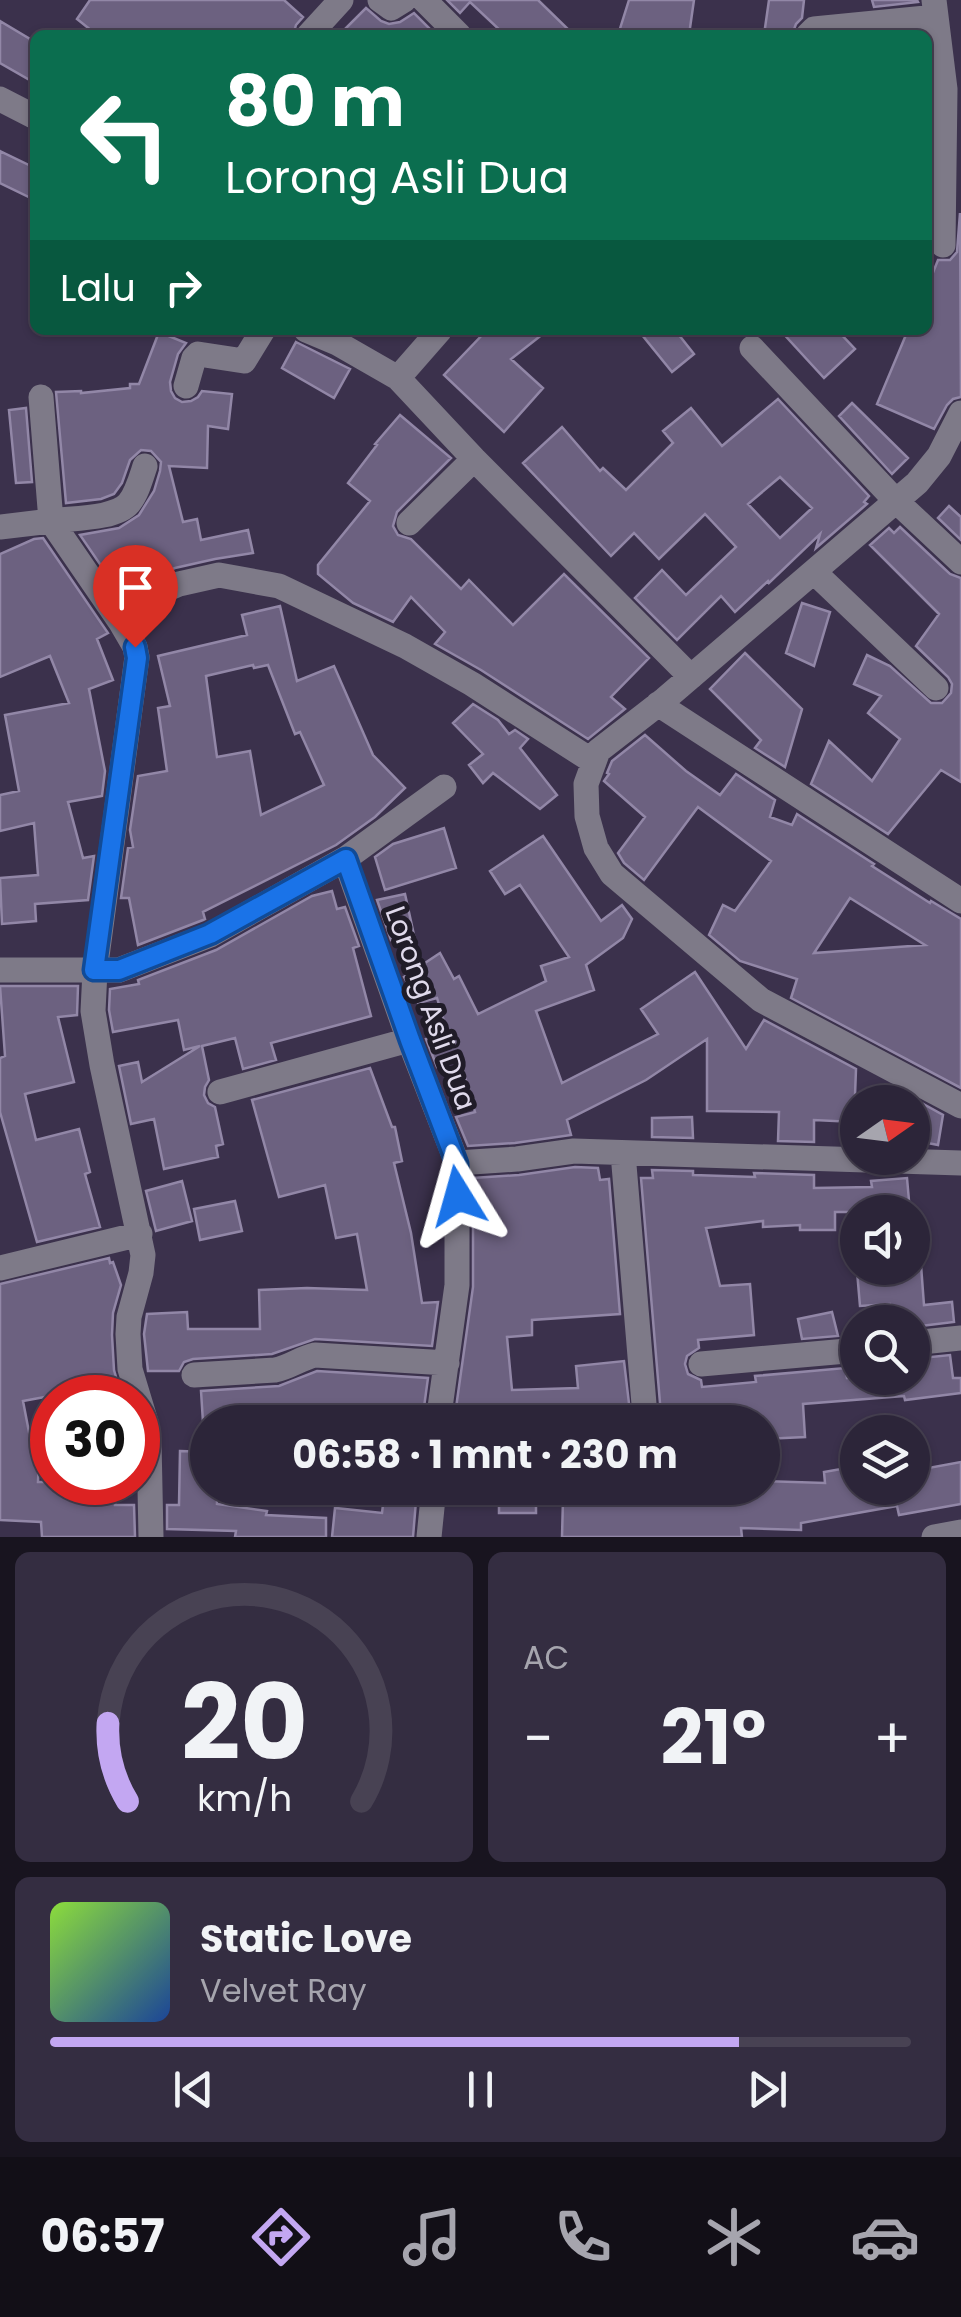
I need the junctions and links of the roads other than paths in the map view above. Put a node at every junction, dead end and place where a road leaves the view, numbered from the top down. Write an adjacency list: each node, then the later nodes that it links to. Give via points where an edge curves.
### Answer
1 (342, 0): 6 (street)
2 (380, 0): 3 (street, via 391,8)
3 (404, 0)
4 (424, 0): 7 (street)
5 (935, 9): 8 (street); 11 (street, via 945,88)
6 (314, 30)
7 (454, 30)
8 (814, 30)
9 (0, 99): 10 (street)
10 (30, 114)
11 (944, 246)
12 (260, 335): 17 (street, via 244,361 198,354)
13 (318, 335): 16 (street)
14 (436, 335): 16 (street)
15 (752, 348): 22 (street)
16 (398, 378): 20 (street)
17 (186, 386)
18 (41, 397): 23 (street)
19 (961, 414): 22 (street, via 940,456)
20 (474, 459): 24 (street); 29 (street)
21 (145, 466): 23 (street, via 125,507)
22 (896, 501): 26 (street); 27 (street)
23 (51, 521): 25 (street); 28 (street)
24 (409, 523)
25 (0, 527)
26 (961, 562)
27 (814, 572): 29 (street); 30 (street)
28 (121, 624): 32 (street, via 154,595 219,574 279,586 405,646); 37 (street, via 137,658)
29 (691, 676): 31 (street)
30 (936, 688)
31 (658, 704): 32 (street); 35 (street)
32 (594, 762): 40 (street, via 586,784 587,816 612,874 761,1000)
33 (444, 786): 34 (street)
34 (346, 859): 37 (street, via 210,934 119,970); 38 (street, Lorong Asli Dua)
35 (961, 902)
36 (0, 970): 37 (street)
37 (94, 970): 44 (street, via 102,1065)
38 (410, 1040): 39 (street); 43 (street, Lorong Asli Dua)
39 (220, 1092)
40 (961, 1106)
41 (623, 1153): 42 (street); 43 (street, via 574,1151); 52 (street)
42 (961, 1163)
43 (457, 1164): 49 (street, via 457,1285)
44 (140, 1234): 45 (street); 56 (street, via 141,1273 128,1334 149,1442)
45 (0, 1268)
46 (961, 1338): 47 (street)
47 (930, 1341)
48 (840, 1352): 50 (street)
49 (447, 1362): 51 (street, via 315,1355 275,1370); 53 (street)
50 (701, 1364)
51 (194, 1375)
52 (644, 1404)
53 (441, 1405)
54 (432, 1505): 57 (street)
55 (961, 1532): 58 (street)
56 (150, 1537)
57 (429, 1537)
58 (934, 1537)

